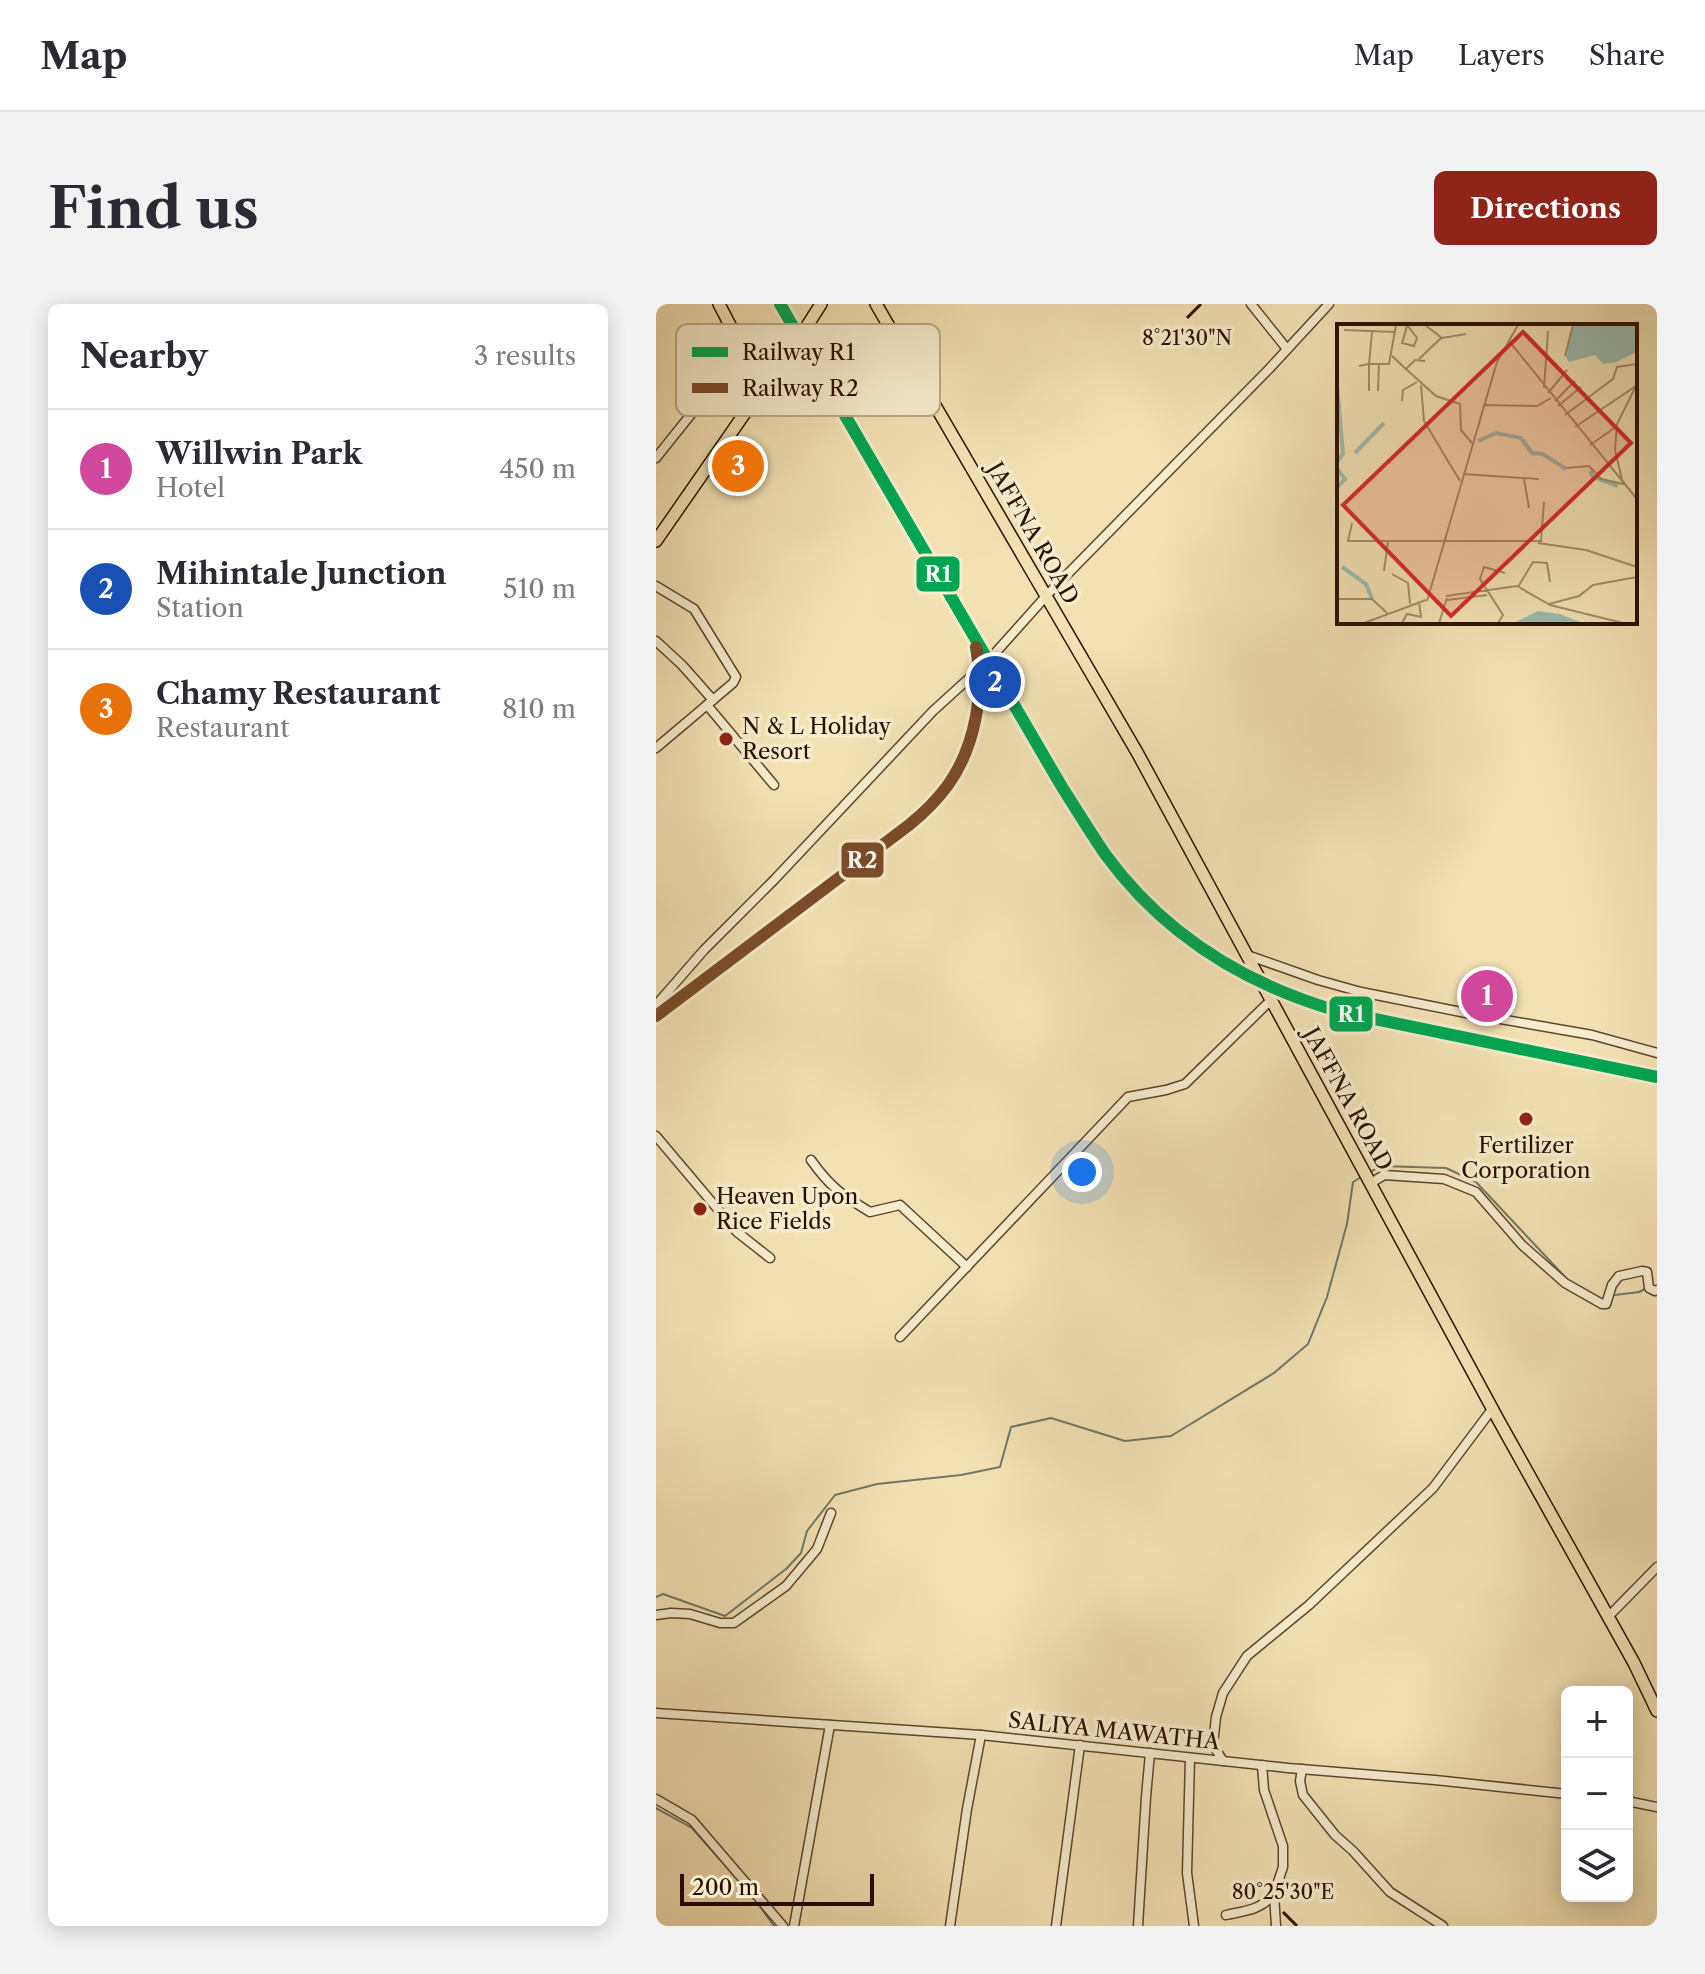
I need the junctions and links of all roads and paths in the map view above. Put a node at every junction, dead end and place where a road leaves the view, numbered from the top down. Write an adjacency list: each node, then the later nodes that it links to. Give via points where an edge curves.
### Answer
1 (719, 304): 6 (highway)
2 (818, 304): 7 (highway)
3 (876, 304): 8 (highway, JAFFNA ROAD)
4 (1251, 304): 9 (street)
5 (1329, 304): 9 (street)
6 (729, 324)
7 (804, 324)
8 (888, 324)
9 (1287, 349): 16 (street)
10 (940, 413): 16 (highway, JAFFNA ROAD)
11 (690, 416): 13 (street)
12 (743, 416): 14 (highway)
13 (656, 458)
14 (656, 541)
15 (656, 586): 18 (street, via 694,609 736,677)
16 (1047, 595): 21 (highway, JAFFNA ROAD); 23 (street)
17 (656, 641): 18 (street)
18 (710, 702): 19 (street); 20 (street)
19 (656, 748)
20 (774, 785)
21 (1247, 955): 22 (highway, JAFFNA ROAD); 24 (street, via 1361,992 1592,1035)
22 (1271, 1000): 27 (highway, JAFFNA ROAD); 29 (street, via 1185,1084 1128,1097)
23 (656, 1005)
24 (1657, 1053)
25 (656, 1136): 28 (street, via 737,1232)
26 (811, 1160): 29 (street, via 841,1195 870,1212 900,1205)
27 (1367, 1177): 30 (street, via 1444,1179 1476,1192 1522,1245 1565,1283 1602,1304 1619,1276 1647,1272); 32 (highway, JAFFNA ROAD)
28 (770, 1258)
29 (967, 1267): 31 (street)
30 (1652, 1287)
31 (900, 1337)
32 (1493, 1408): 36 (highway, JAFFNA ROAD); 44 (street, via 1433,1488 1247,1656 1223,1693 1216,1717 1213,1745)
33 (831, 1513): 35 (street, via 817,1549 795,1577 734,1623 690,1614)
34 (1657, 1567): 36 (street)
35 (656, 1615)
36 (1608, 1617): 37 (highway, JAFFNA ROAD)
37 (1657, 1711)
38 (656, 1713): 39 (street, SALIYA MAWATHA)
39 (830, 1725): 40 (street, SALIYA MAWATHA); 54 (street)
40 (981, 1735): 41 (street, SALIYA MAWATHA); 55 (street)
41 (1080, 1745): 42 (street, SALIYA MAWATHA); 56 (street)
42 (1150, 1753): 43 (street, SALIYA MAWATHA); 57 (street)
43 (1190, 1758): 44 (street, SALIYA MAWATHA); 58 (street, via 1187,1873)
44 (1223, 1761): 45 (street, SALIYA MAWATHA)
45 (1262, 1765): 46 (street, SALIYA MAWATHA); 51 (street, via 1264,1790 1283,1846)
46 (1302, 1769): 47 (street, SALIYA MAWATHA); 60 (street, via 1303,1795 1335,1835 1390,1892)
47 (1561, 1793)
48 (656, 1799): 53 (street, via 692,1820)
49 (1633, 1802): 50 (street)
50 (1657, 1807)
51 (1274, 1894): 52 (street, via 1254,1910); 59 (street)
52 (1226, 1915)
53 (783, 1926)
54 (794, 1926)
55 (950, 1926)
56 (1056, 1926)
57 (1138, 1926)
58 (1194, 1926)
59 (1276, 1926)
60 (1443, 1926)

